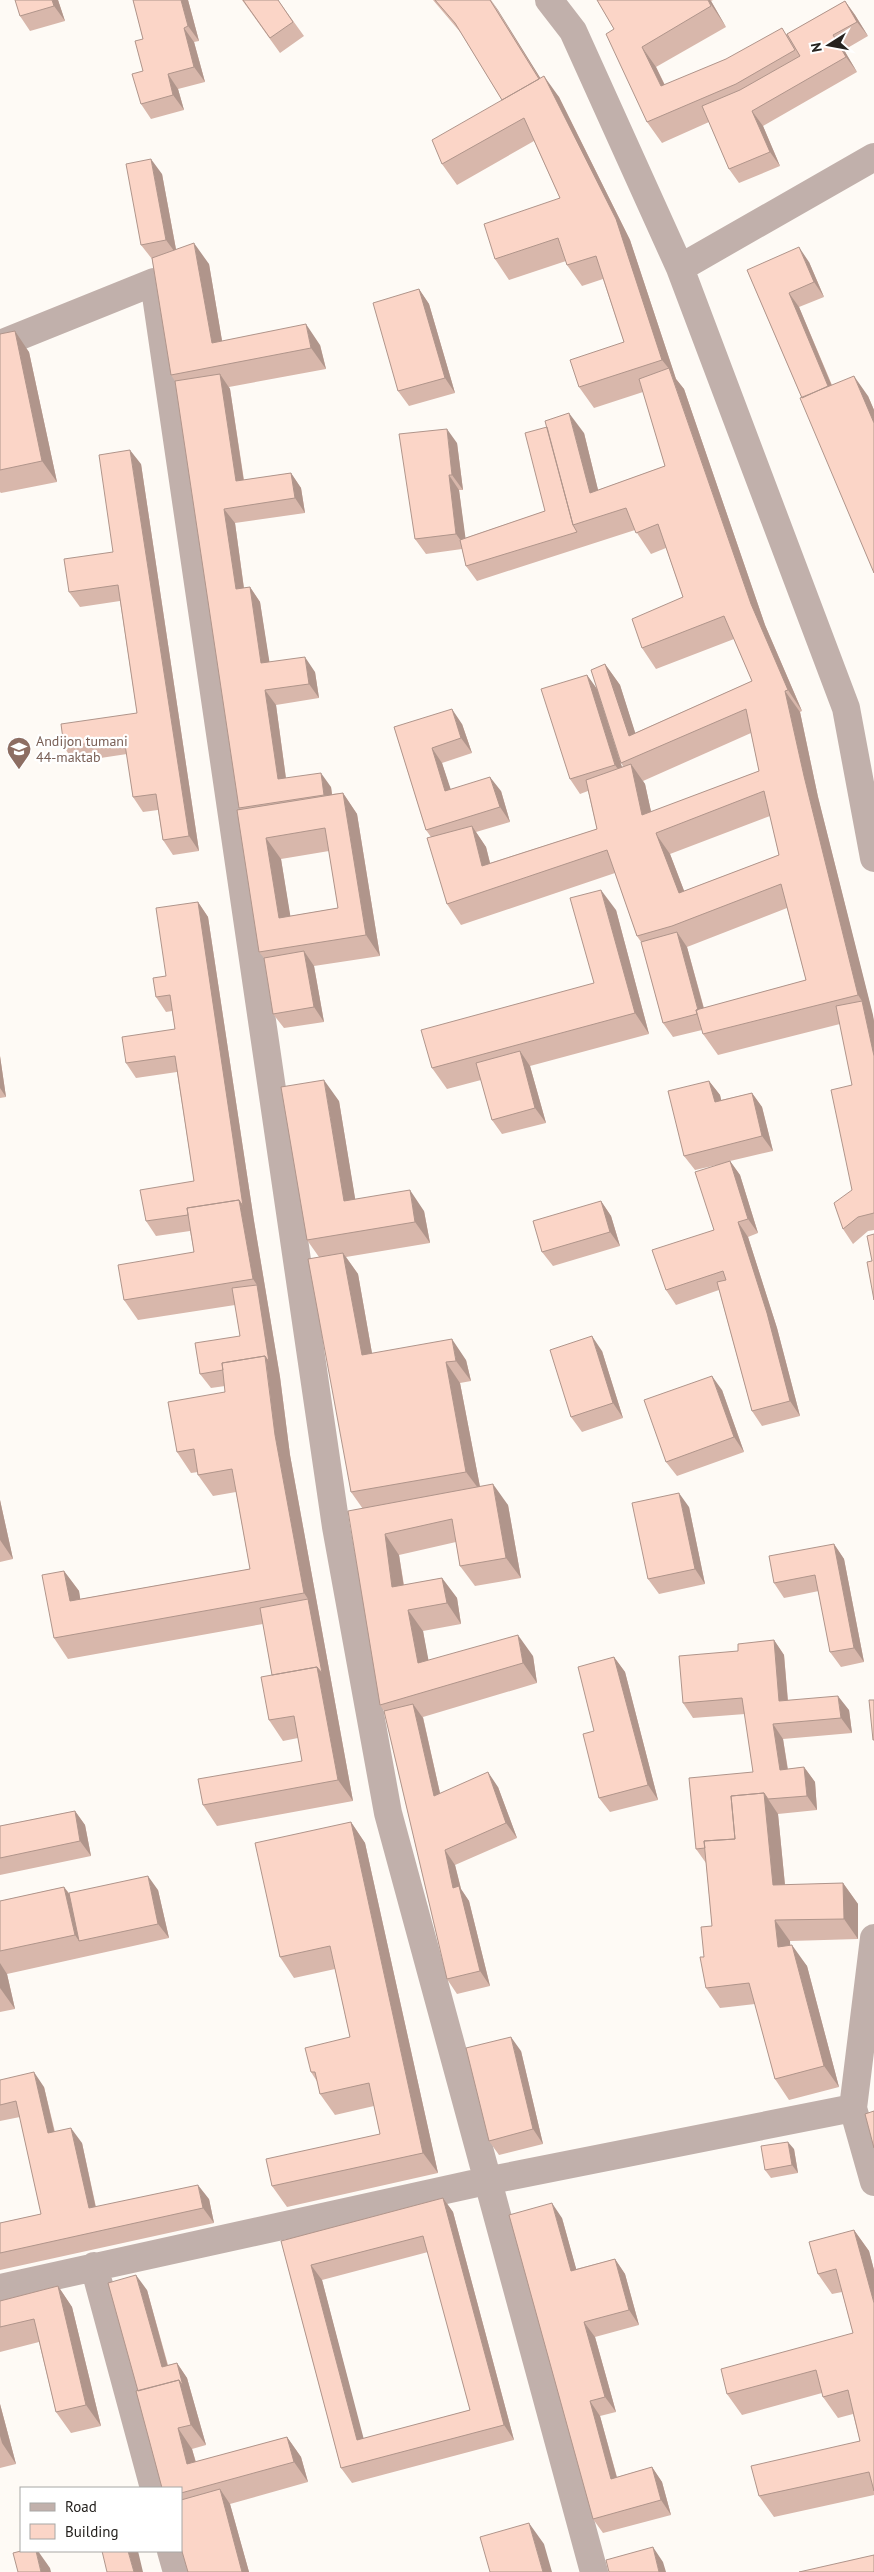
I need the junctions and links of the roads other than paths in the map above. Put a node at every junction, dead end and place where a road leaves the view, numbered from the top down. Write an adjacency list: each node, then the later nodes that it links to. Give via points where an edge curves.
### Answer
1 (549, 0): 3 (street, via 573,31)
2 (874, 157): 3 (street)
3 (680, 268): 5 (street, via 846,708)
4 (0, 344): 8 (street, via 154,282 336,1527 388,1813)
5 (874, 858)
6 (874, 1938): 7 (street)
7 (853, 2108): 8 (street); 9 (street)
8 (486, 2181): 10 (street); 15 (street)
9 (874, 2182)
10 (94, 2266): 11 (street); 12 (street)
11 (0, 2288)
12 (154, 2487)
13 (171, 2552): 14 (street)
14 (177, 2572)
15 (594, 2572)

